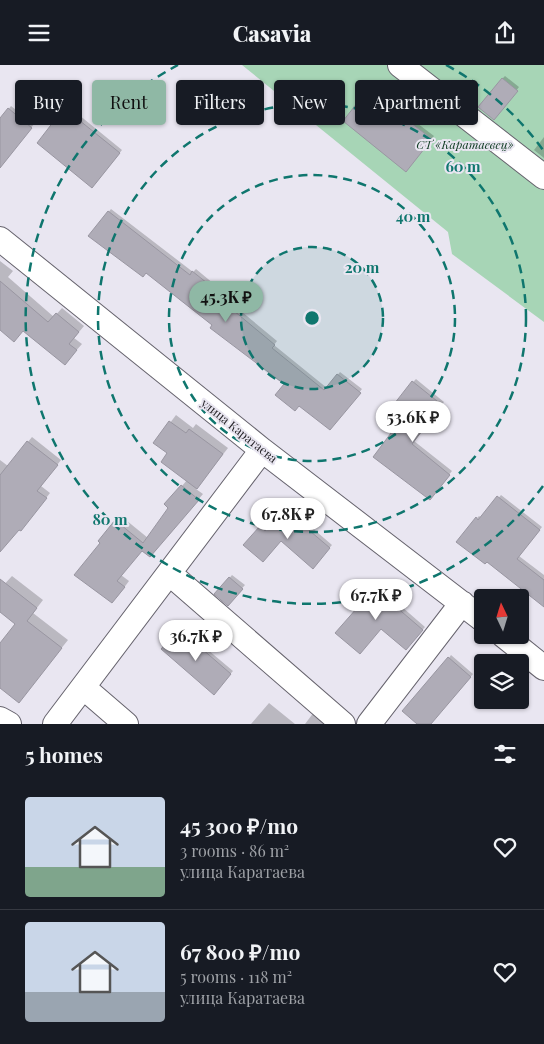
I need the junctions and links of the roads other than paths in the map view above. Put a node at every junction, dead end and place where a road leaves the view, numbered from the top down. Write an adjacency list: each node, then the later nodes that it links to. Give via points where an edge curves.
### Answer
1 (400, 65): 2 (street)
2 (544, 177)
3 (0, 239): 4 (street, улица Каратаева)
4 (262, 450): 5 (street); 6 (street, улица Каратаева)
5 (169, 573): 10 (street); 15 (street)
6 (462, 603): 7 (street, улица Каратаева); 16 (street)
7 (474, 613)
8 (514, 644): 9 (street)
9 (544, 668)
10 (83, 687): 13 (street); 14 (street)
11 (0, 719): 12 (street)
12 (9, 724)
13 (54, 724)
14 (126, 724)
15 (343, 724)
16 (369, 724)

